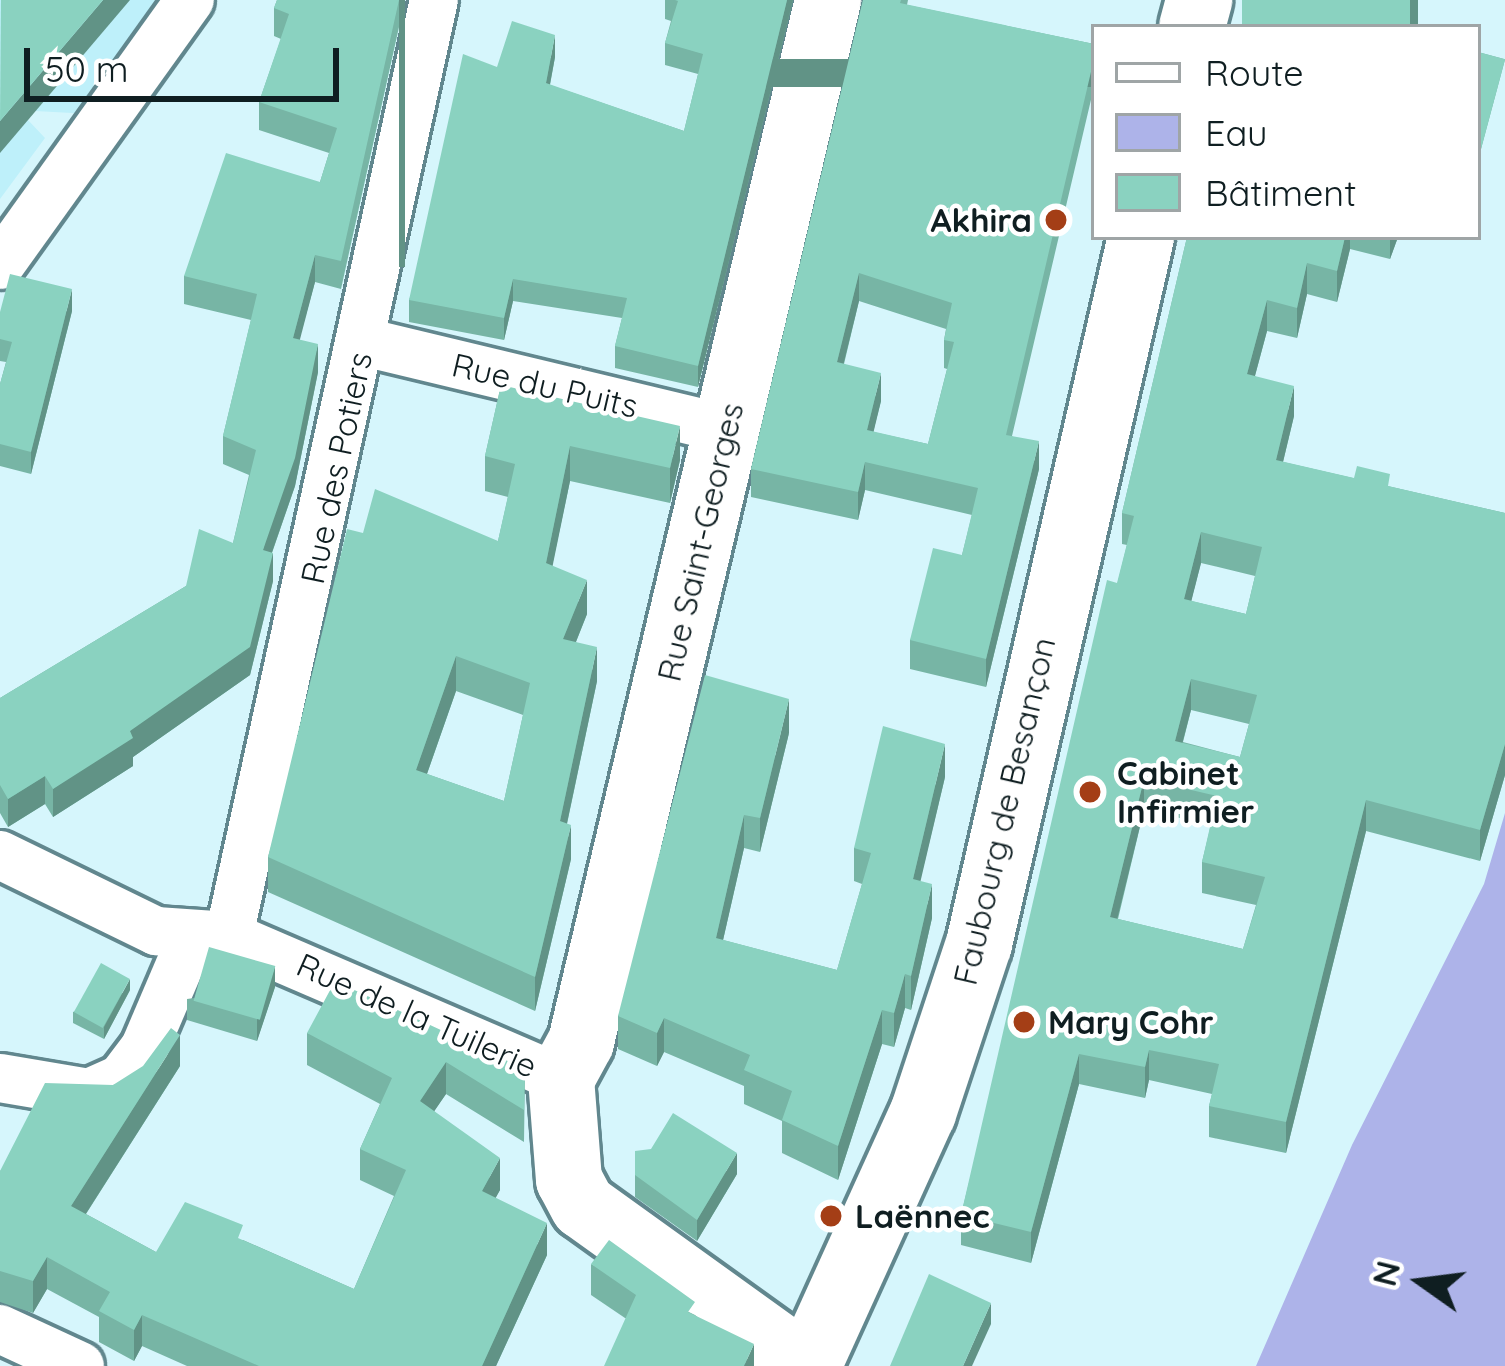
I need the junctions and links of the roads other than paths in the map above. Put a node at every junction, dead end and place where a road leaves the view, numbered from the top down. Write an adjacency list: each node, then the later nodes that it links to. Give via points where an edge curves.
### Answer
1 (190, 0): 5 (street)
2 (434, 0): 6 (street, Rue des Potiers, via 367,290)
3 (828, 0): 7 (street, Rue Saint-Georges)
4 (1140, 240): 14 (street, Faubourg de Besançon, via 979,944 923,1113)
5 (0, 265)
6 (364, 342): 7 (street, Rue du Puits); 9 (street, Rue des Potiers)
7 (727, 429): 11 (street, Rue Saint-Georges, via 581,1042)
8 (0, 855): 9 (street, Rue de la Tuilerie, via 156,931)
9 (210, 937): 10 (street, Rue des Potiers, via 121,1079 89,1093); 11 (street, Rue de la Tuilerie)
10 (0, 1078)
11 (561, 1079): 14 (street, Rue de la Tuilerie, via 569,1180 584,1206)
12 (0, 1329): 13 (street)
13 (80, 1366)
14 (807, 1366)

